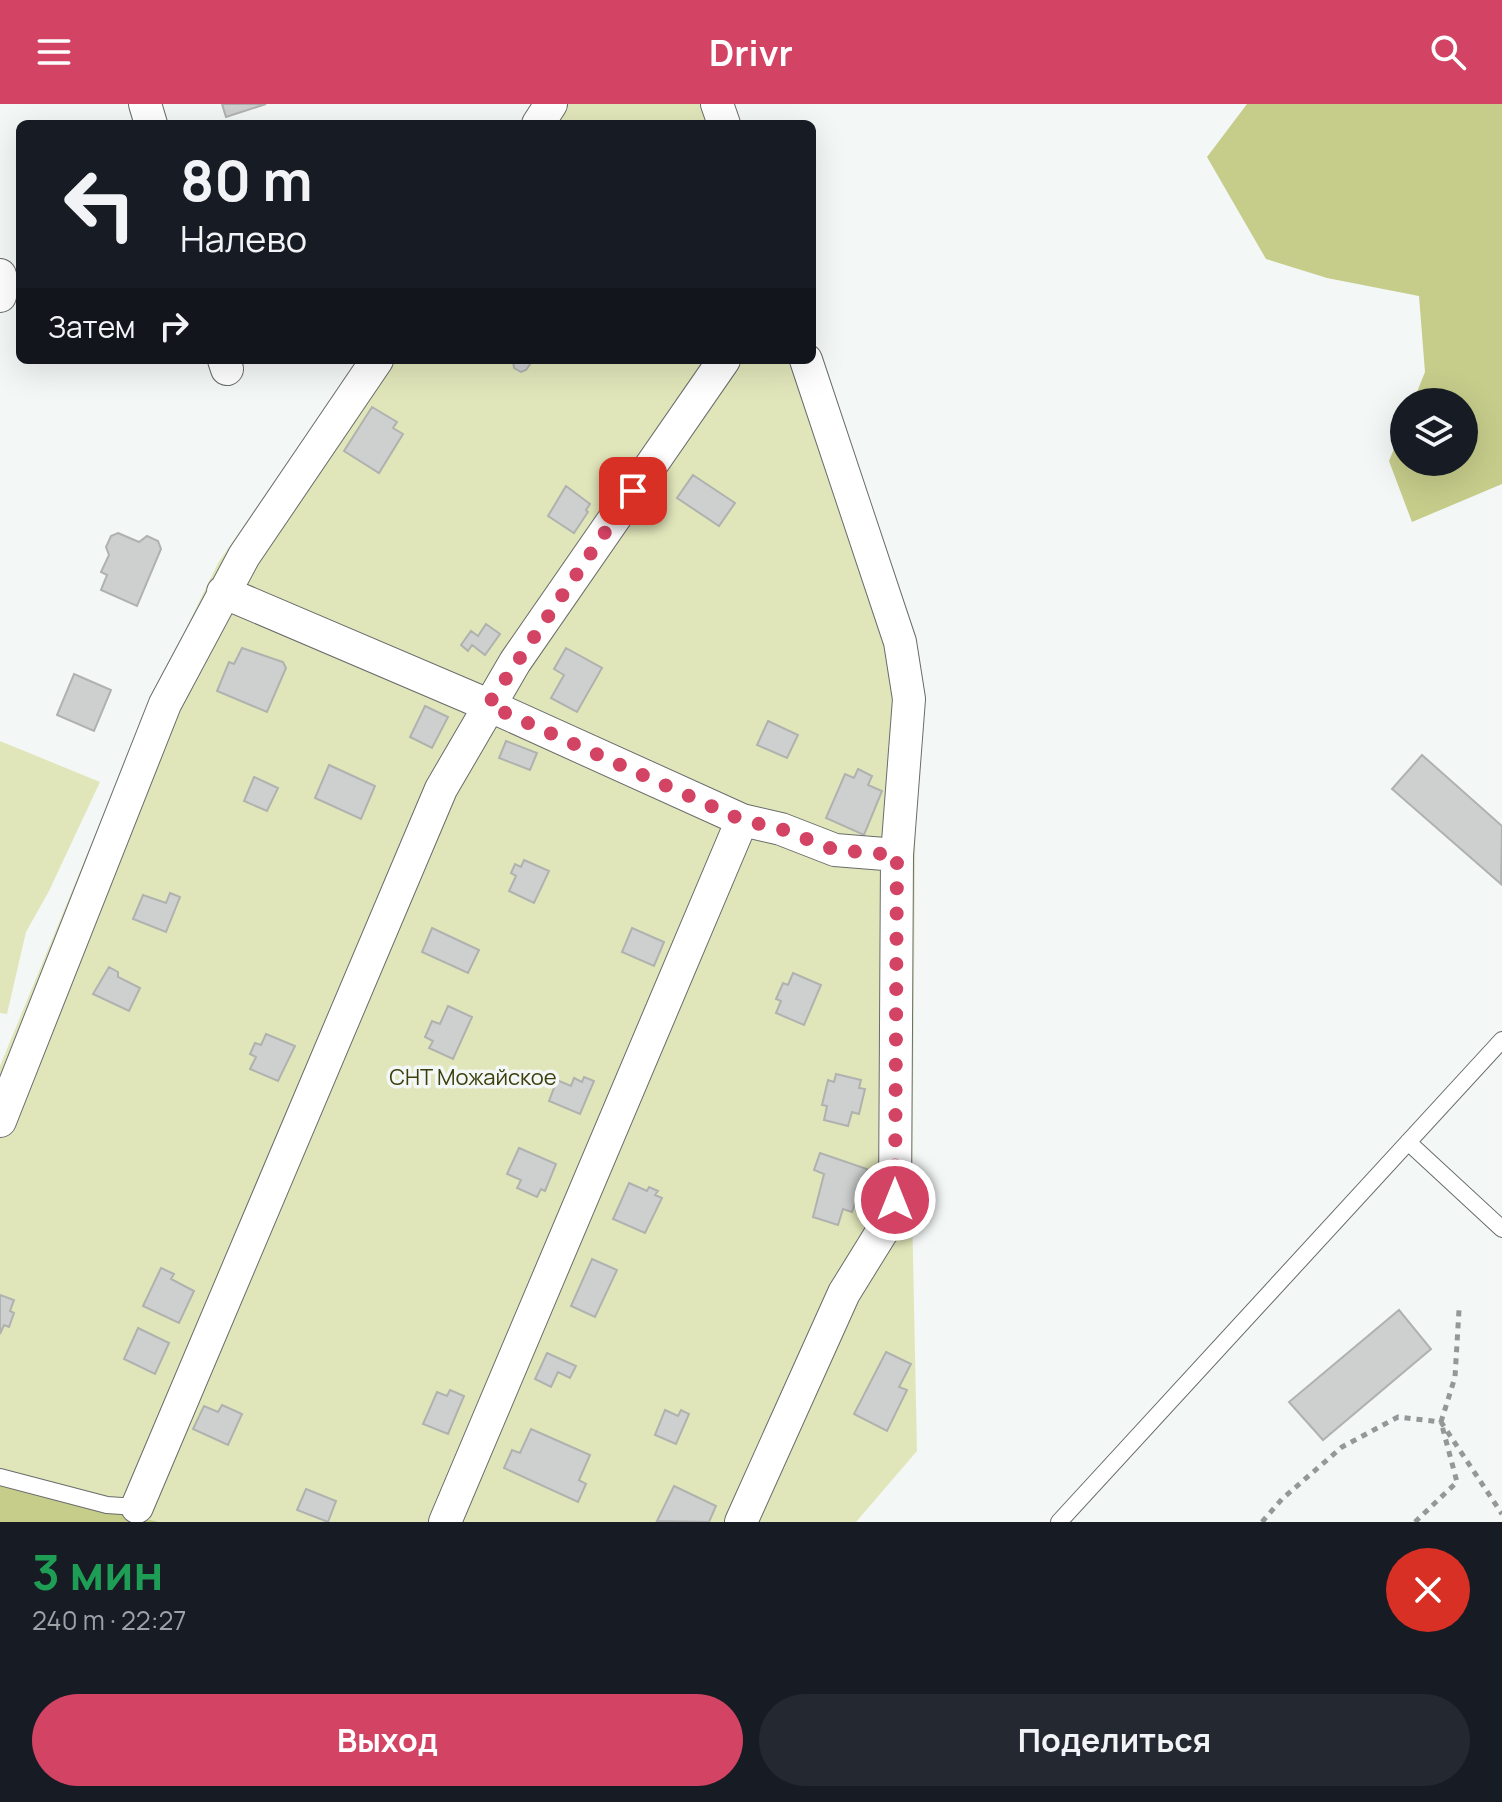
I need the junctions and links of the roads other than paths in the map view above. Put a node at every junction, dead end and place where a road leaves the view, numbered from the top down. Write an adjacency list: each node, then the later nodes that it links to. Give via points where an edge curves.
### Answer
1 (0, 275): 2 (street)
2 (0, 296)
3 (374, 364): 6 (street)
4 (721, 364): 7 (street)
5 (807, 364): 9 (street, via 900,642 909,699)
6 (223, 592): 7 (street); 11 (street, via 165,704)
7 (488, 705): 8 (street); 15 (street, via 441,789)
8 (742, 820): 9 (street, via 835,850); 16 (street)
9 (897, 855): 17 (street, via 895,1200 844,1293)
10 (1502, 1040): 12 (lane)
11 (0, 1121)
12 (1408, 1142): 13 (lane); 18 (lane)
13 (1502, 1229)
14 (0, 1477): 15 (lane, via 107,1505)
15 (137, 1507)
16 (445, 1522)
17 (741, 1522)
18 (1059, 1522)

